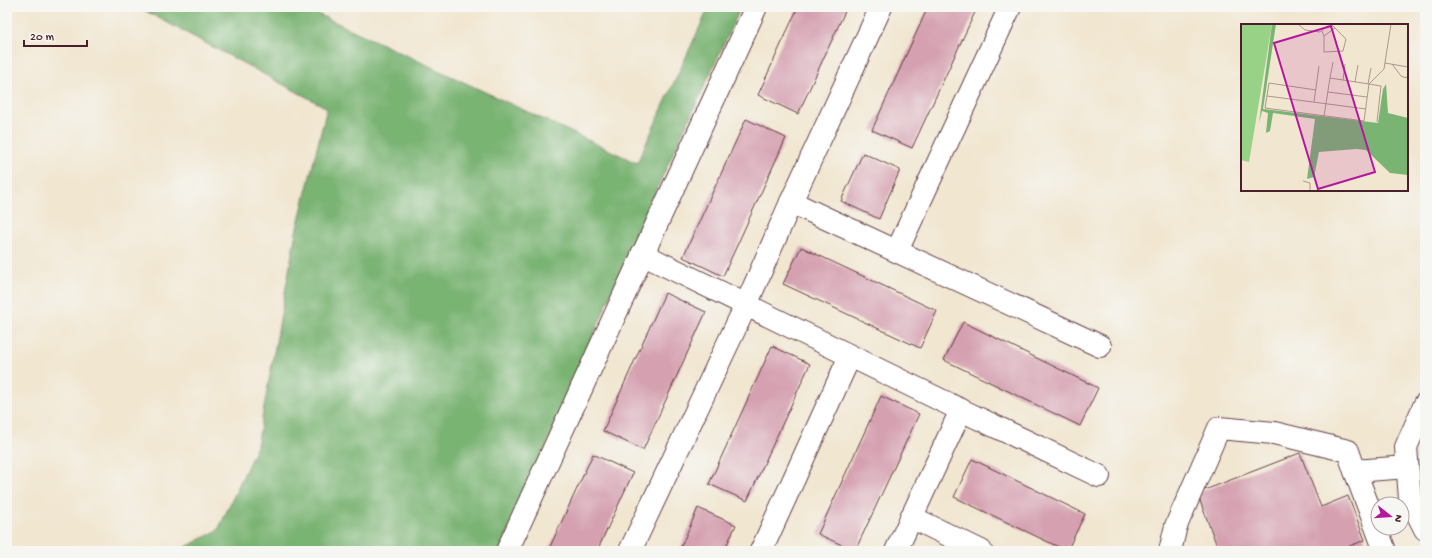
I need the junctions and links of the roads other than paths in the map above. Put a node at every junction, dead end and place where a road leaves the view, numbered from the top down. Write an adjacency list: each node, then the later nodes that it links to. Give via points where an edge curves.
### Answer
1 (756, 7): 6 (street)
2 (881, 7): 4 (street)
3 (1010, 7): 5 (street)
4 (791, 202): 5 (street); 7 (street)
5 (897, 251): 8 (street)
6 (642, 254): 7 (street); 17 (street)
7 (746, 305): 9 (street); 18 (street)
8 (1100, 346)
9 (850, 356): 11 (street); 19 (street)
10 (1425, 404): 12 (street, via 1406,447)
11 (961, 410): 14 (street); 15 (street)
12 (1407, 467): 13 (street); 16 (street, via 1410,499)
13 (1355, 471): 22 (street, via 1348,451 1274,433 1218,428 1176,526); 23 (street)
14 (1099, 476)
15 (911, 518): 20 (street); 21 (street)
16 (1425, 529)
17 (507, 551)
18 (630, 551)
19 (761, 551)
20 (896, 551)
21 (981, 551)
22 (1170, 551)
23 (1385, 551)

